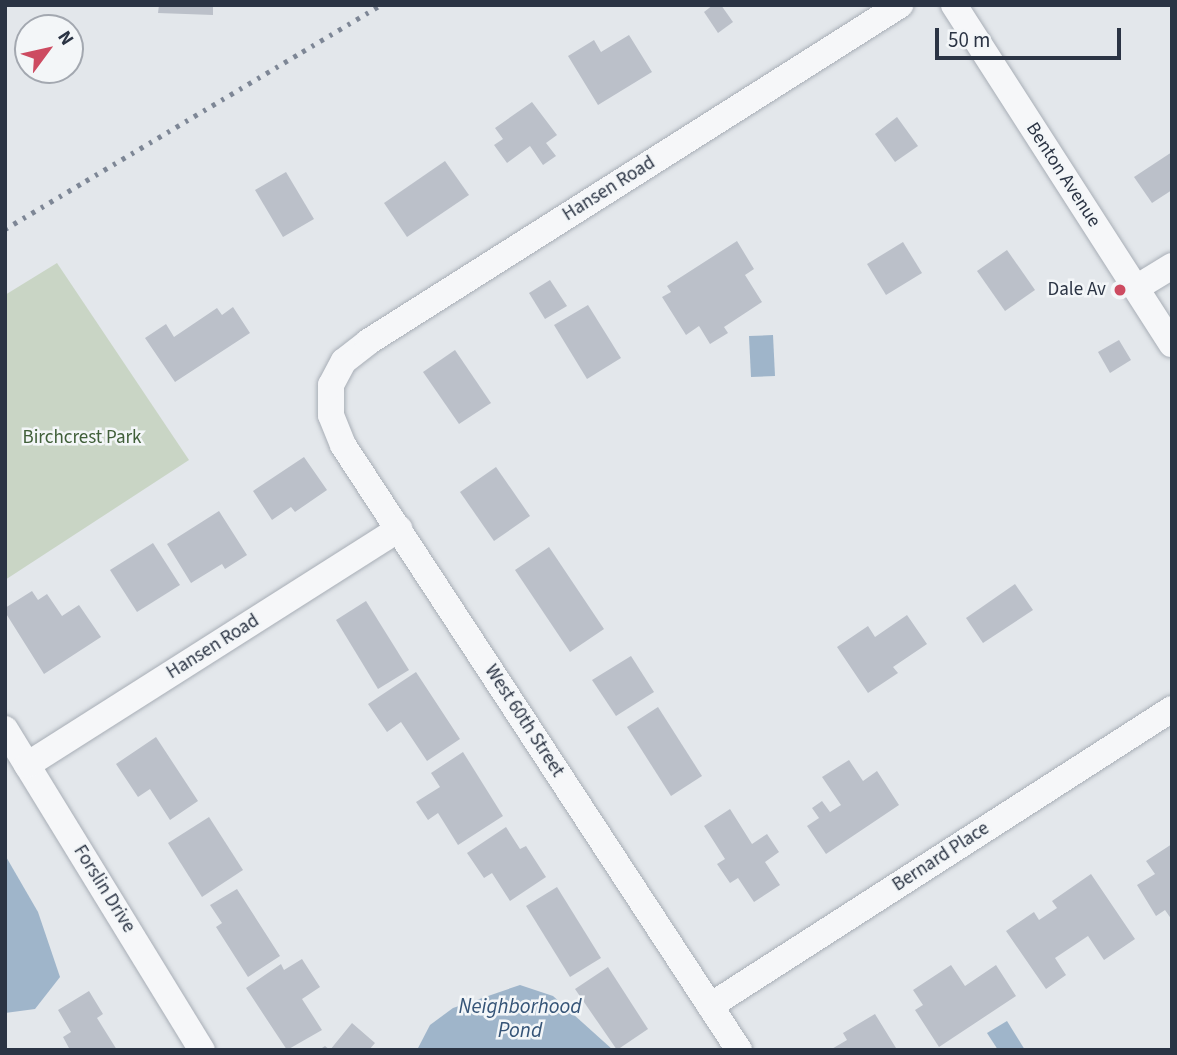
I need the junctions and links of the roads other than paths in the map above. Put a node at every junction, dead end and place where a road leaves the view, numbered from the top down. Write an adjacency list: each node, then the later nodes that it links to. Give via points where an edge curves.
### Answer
1 (900, 5): 6 (street, Hansen Road, via 368,342 344,361)
2 (954, 5): 4 (street, Benton Avenue)
3 (1172, 266): 4 (street)
4 (1136, 288): 5 (street, Benton Avenue)
5 (1172, 344)
6 (331, 385): 7 (street, West 60th Street, via 331,415 343,445)
7 (399, 529): 10 (street, Hansen Road); 11 (street, West 60th Street)
8 (1172, 709): 11 (street, Bernard Place)
9 (5, 729): 10 (street, Forslin Drive)
10 (27, 765): 12 (street, Forslin Drive)
11 (710, 1006): 13 (street, West 60th Street)
12 (202, 1050)
13 (739, 1050)

